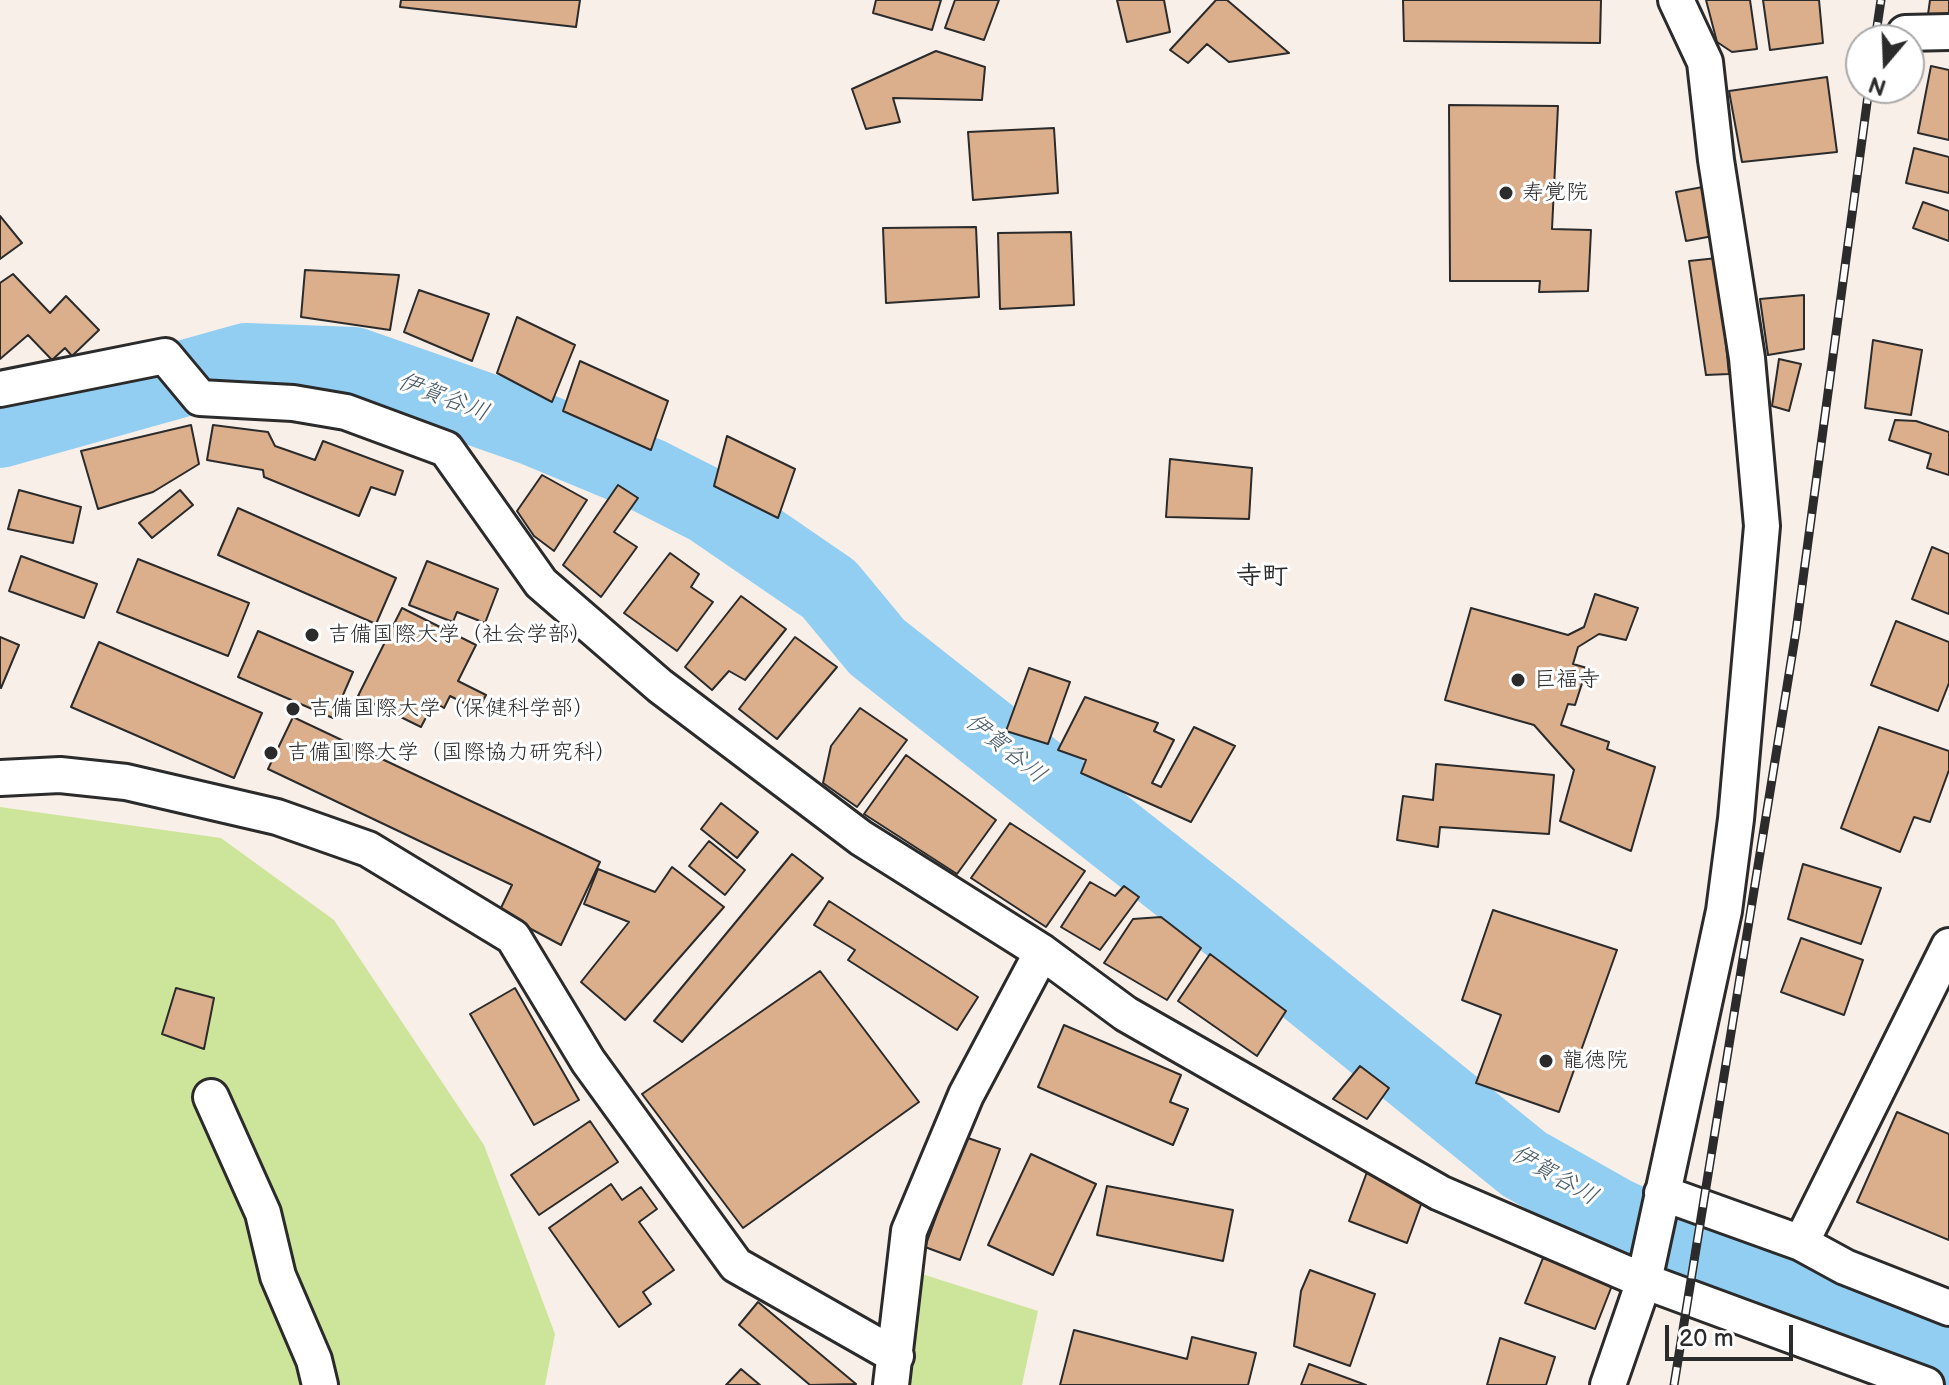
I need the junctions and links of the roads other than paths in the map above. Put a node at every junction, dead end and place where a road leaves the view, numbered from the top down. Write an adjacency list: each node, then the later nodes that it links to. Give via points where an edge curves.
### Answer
1 (1676, 0): 9 (street, via 1705,62 1747,358 1762,526 1724,911)
2 (1949, 32): 3 (street)
3 (1925, 33)
4 (0, 389): 7 (street, via 165,356 200,398 346,412 446,449 541,583 660,686 861,838)
5 (0, 778): 13 (street, via 60,775 126,782 277,817 368,849 513,937 588,1061 736,1265)
6 (1949, 946): 10 (street)
7 (1042, 952): 11 (street, via 1126,1014 1440,1193); 13 (street, via 966,1095 909,1231)
8 (211, 1097): 14 (street, via 263,1213 278,1276)
9 (1662, 1197): 10 (street); 11 (street)
10 (1801, 1243): 12 (street, via 1845,1267)
11 (1644, 1281): 15 (street); 16 (street)
12 (1949, 1308)
13 (893, 1371)
14 (320, 1385)
15 (1608, 1385)
16 (1926, 1385)

